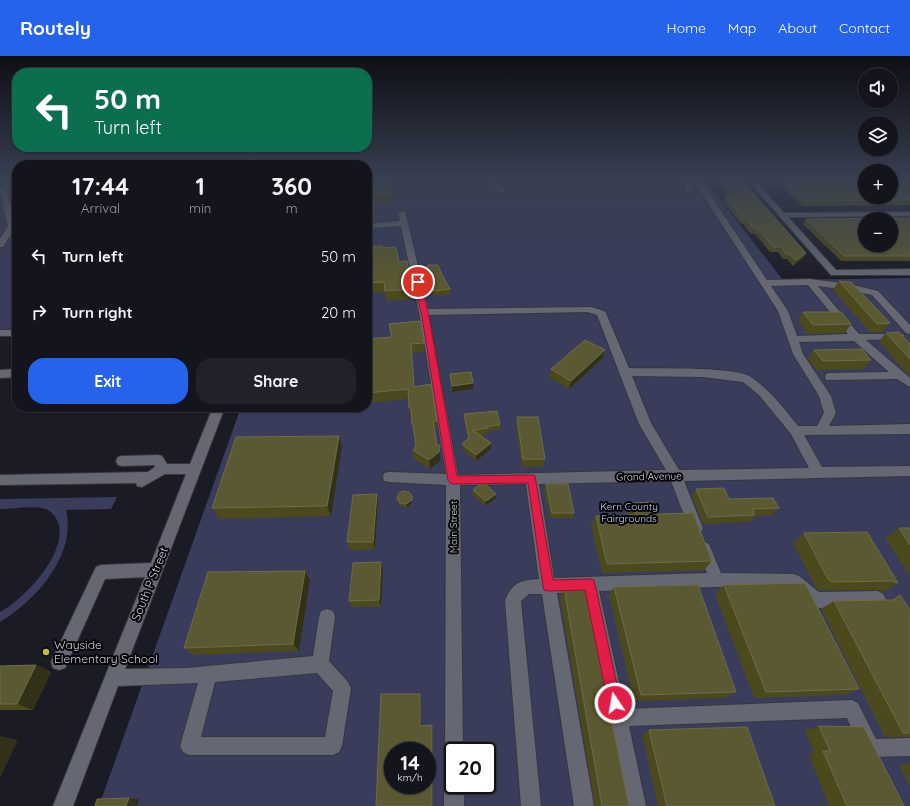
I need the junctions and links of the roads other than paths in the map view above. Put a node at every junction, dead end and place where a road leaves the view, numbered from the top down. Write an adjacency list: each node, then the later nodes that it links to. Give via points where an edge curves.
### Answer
1 (718, 213): 9 (street)
2 (910, 214): 3 (street)
3 (782, 215): 7 (street, via 834,273)
4 (372, 225): 10 (street, Main Street, via 403,218)
5 (12, 229): 6 (street)
6 (0, 245)
7 (910, 272)
8 (810, 282): 9 (street); 11 (street, via 874,293); 15 (street)
9 (765, 283): 16 (street, via 783,311)
10 (424, 312): 17 (street, via 588,310 601,313); 36 (street, Main Street)
11 (910, 331)
12 (0, 332): 13 (street)
13 (12, 332)
14 (910, 336): 15 (street)
15 (856, 337): 16 (street); 20 (street)
16 (792, 339): 24 (street, via 798,354 825,396 830,412)
17 (625, 372): 26 (street, via 703,373 746,379 763,392); 32 (street, via 645,424)
18 (12, 373): 19 (street)
19 (0, 374)
20 (899, 375): 21 (street); 22 (street)
21 (830, 377)
22 (910, 383)
23 (217, 412): 28 (street, South P Street)
24 (821, 430): 25 (street); 26 (street)
25 (910, 430)
26 (794, 431): 31 (street)
27 (122, 461): 29 (street, via 158,460)
28 (195, 469): 29 (street); 37 (street, South P Street)
29 (163, 470): 35 (street, via 139,484 128,484 122,478)
30 (910, 471): 31 (street, Grand Avenue)
31 (818, 473): 32 (street, Grand Avenue)
32 (676, 476): 34 (street, Grand Avenue); 38 (street)
33 (389, 477): 36 (street, Grand Avenue)
34 (532, 479): 36 (street, Grand Avenue); 40 (street)
35 (0, 480)
36 (453, 480): 48 (street, Main Street)
37 (156, 570): 43 (street, via 101,572); 46 (street, South P Street)
38 (717, 580): 39 (street); 41 (street, via 794,581 816,600)
39 (590, 584): 40 (street); 47 (street)
40 (548, 586): 55 (street, via 526,587 515,595 513,602); 56 (street)
41 (878, 600)
42 (327, 617): 44 (street)
43 (59, 662)
44 (320, 664): 45 (street); 45 (street, via 342,688 334,746 189,746)
45 (209, 674): 46 (street)
46 (113, 678): 53 (street, South P Street)
47 (618, 718): 50 (street, via 852,709); 57 (street)
48 (454, 742)
49 (910, 747): 50 (street)
50 (870, 748): 51 (street)
51 (879, 767)
52 (454, 794): 54 (street)
53 (63, 806)
54 (454, 806)
55 (531, 806)
56 (584, 806)
57 (636, 806)

